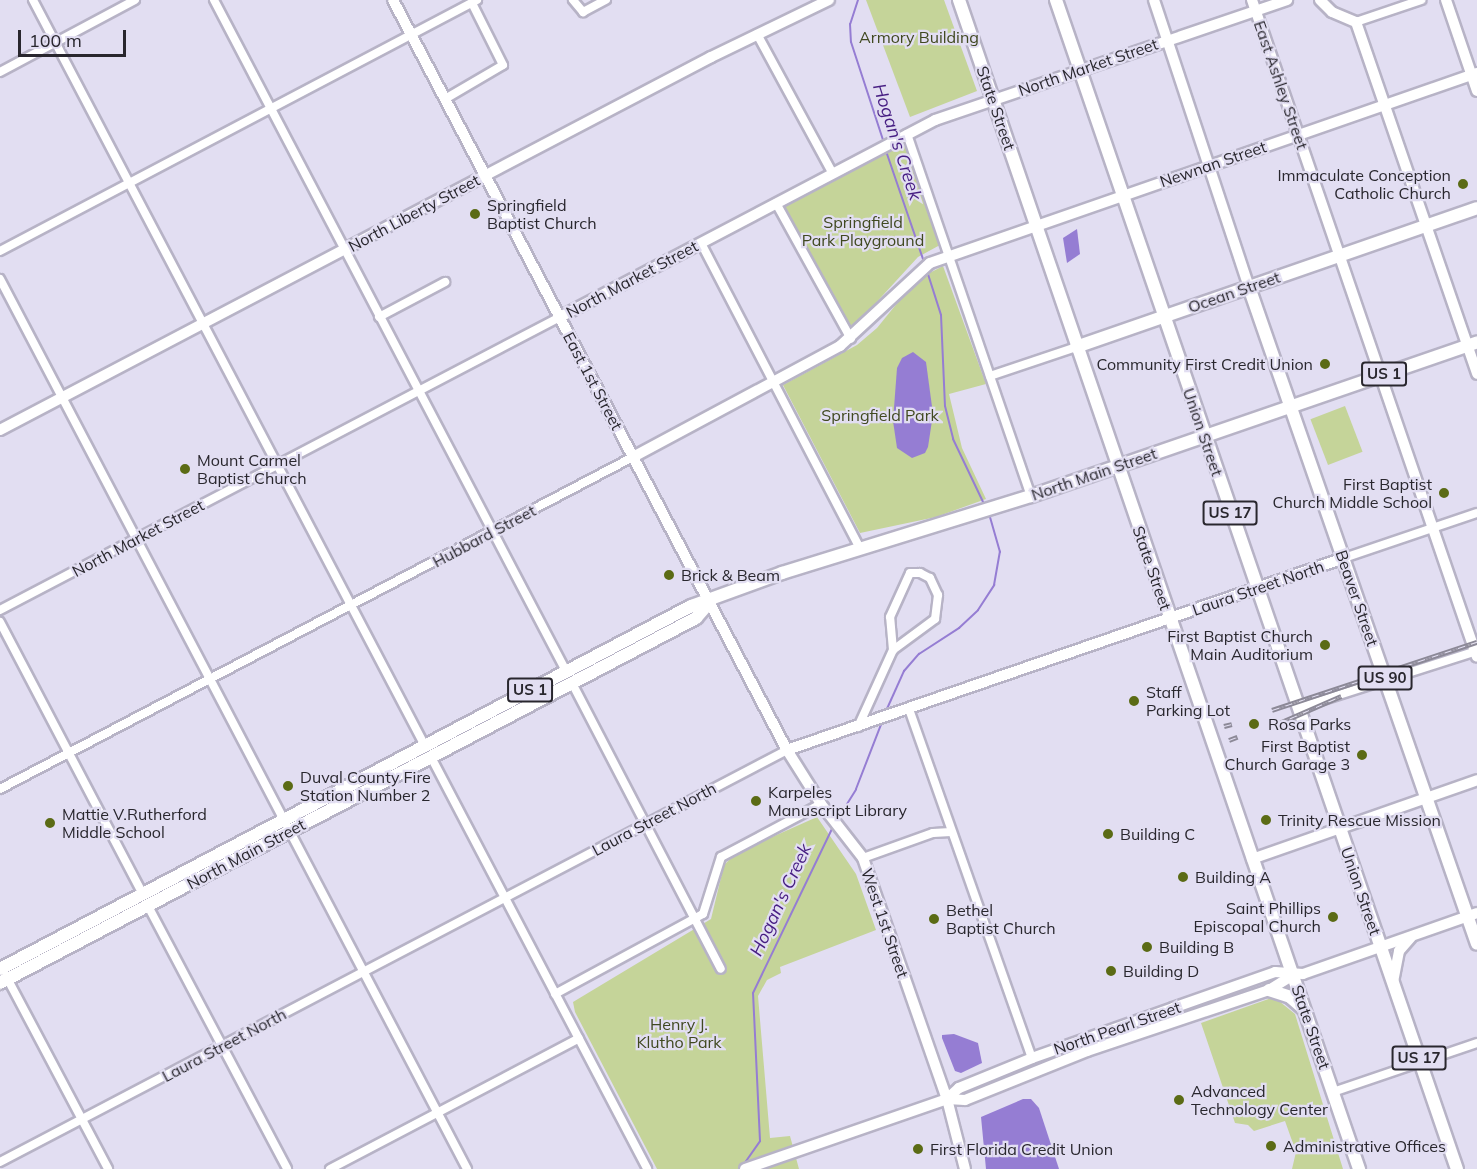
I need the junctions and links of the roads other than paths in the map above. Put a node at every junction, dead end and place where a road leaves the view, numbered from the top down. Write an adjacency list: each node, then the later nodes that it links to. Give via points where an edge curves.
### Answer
1 (33, 0): 21 (street)
2 (135, 0): 21 (street)
3 (214, 0): 29 (street)
4 (393, 0): 19 (street, East 1st Street)
5 (573, 0): 6 (street, via 583,12)
6 (606, 0)
7 (829, 0): 18 (street, North Liberty Street)
8 (959, 0): 27 (main road, State Street)
9 (1056, 0): 22 (main road, Union Street)
10 (1154, 0): 20 (street)
11 (1287, 0): 16 (street, North Market Street)
12 (1320, 0): 17 (street, via 1332,12)
13 (1420, 0): 17 (street)
14 (1446, 0): 24 (street)
15 (475, 1): 19 (street); 26 (street, via 503,65)
16 (1253, 5): 20 (street, North Market Street); 31 (street, East Ashley Street)
17 (1356, 22): 28 (street)
18 (757, 34): 33 (street); 34 (street, North Liberty Street)
19 (412, 35): 26 (street, East 1st Street); 29 (street)
20 (1168, 40): 22 (street, North Market Street); 32 (street)
21 (56, 42): 23 (street); 35 (street)
22 (1080, 70): 27 (street, North Market Street); 36 (main road, Union Street)
23 (0, 72)
24 (1474, 74): 25 (street); 28 (street, Newnan Street)
25 (1477, 91)
26 (445, 99): 34 (street, East 1st Street)
27 (993, 100): 30 (street, North Market Street); 40 (main road, State Street)
28 (1385, 105): 31 (street, Newnan Street); 39 (street)
29 (270, 109): 35 (street); 42 (street)
30 (907, 134): 33 (street, North Market Street); 44 (street)
31 (1298, 135): 32 (street, Newnan Street); 45 (street, East Ashley Street)
32 (1208, 166): 36 (street, Newnan Street); 48 (street)
33 (833, 174): 37 (street, North Market Street)
34 (485, 176): 42 (street, North Liberty Street); 51 (street, East 1st Street)
35 (129, 183): 43 (street); 52 (street)
36 (1123, 196): 40 (street, Newnan Street); 49 (main road, Union Street)
37 (776, 203): 41 (street, North Market Street); 53 (street)
38 (1477, 208): 39 (main road, Ocean Street)
39 (1426, 225): 45 (main road, Ocean Street); 54 (street)
40 (1035, 226): 44 (street, Newnan Street); 55 (main road, State Street)
41 (701, 243): 51 (street, North Market Street); 59 (street)
42 (344, 250): 50 (street); 52 (street, North Liberty Street)
43 (0, 251)
44 (949, 255): 53 (street, Hubbard Street, via 920,269); 58 (street)
45 (1339, 255): 48 (main road, Ocean Street); 57 (street, East Ashley Street)
46 (0, 279): 61 (street)
47 (445, 282): 50 (street)
48 (1249, 286): 49 (main road, Ocean Street); 62 (main road, Beaver Street / US 90)
49 (1163, 316): 55 (main road, Ocean Street); 64 (main road, Union Street / US 17)
50 (380, 317): 60 (street)
51 (560, 317): 60 (street, North Market Street); 65 (street, East 1st Street)
52 (203, 324): 61 (street, North Liberty Street); 66 (street)
53 (851, 339): 59 (street, Hubbard Street)
54 (1472, 344): 56 (street); 57 (main road, North Main Street / US 1)
55 (1076, 347): 58 (street, Ocean Street); 67 (main road, State Street)
56 (1477, 374)
57 (1380, 375): 62 (main road, North Main Street / US 1); 70 (street, East Ashley Street)
58 (990, 376): 68 (street)
59 (774, 382): 65 (street, Hubbard Street); 73 (street)
60 (418, 391): 66 (street, North Market Street); 71 (street)
61 (63, 397): 63 (street, North Liberty Street); 72 (street)
62 (1291, 406): 64 (main road, North Main Street / US 1); 74 (main road, Beaver Street / US 90)
63 (0, 430)
64 (1204, 436): 67 (main road, North Main Street / US 1); 75 (main road, Union Street / US 17)
65 (633, 457): 71 (street, Hubbard Street); 76 (street, East 1st Street)
66 (278, 465): 72 (street, North Market Street); 77 (street)
67 (1117, 467): 68 (main road, North Main Street / US 1); 79 (main road, State Street)
68 (1031, 496): 73 (main road, North Main Street / US 1)
69 (1477, 513): 70 (street)
70 (1433, 528): 74 (street); 82 (street, East Ashley Street)
71 (492, 531): 77 (street, Hubbard Street); 83 (street)
72 (136, 539): 78 (street, North Market Street); 84 (street)
73 (861, 548): 76 (main road, North Main Street / US 1, via 782,573)
74 (1344, 558): 75 (street, Laura Street North); 85 (main road, Beaver Street / US 90)
75 (1257, 589): 79 (street, Laura Street North); 86 (main road, Union Street / US 17)
76 (710, 602): 83 (main road, North Main Street / US 1, via 696,618); 89 (street, West 1st Street)
77 (351, 605): 84 (street, Hubbard Street); 90 (street)
78 (0, 610)
79 (1169, 619): 87 (street, Laura Street North); 101 (main road, State Street)
80 (0, 622): 91 (street)
81 (893, 650): 81 (street, via 890,617 910,573 920,573 930,578 938,595 935,619); 88 (street)
82 (1476, 654): 85 (street)
83 (569, 677): 90 (main road, North Main Street / US 1); 96 (street)
84 (210, 680): 91 (street, Hubbard Street); 97 (street)
85 (1386, 682): 86 (street); 94 (main road, Beaver Street / US 90)
86 (1298, 708): 98 (main road, Union Street / US 17)
87 (909, 709): 88 (street, Laura Street North); 99 (street)
88 (858, 727): 89 (street, Laura Street North)
89 (787, 750): 95 (street, West 1st Street); 96 (street, Laura Street North)
90 (428, 751): 97 (main road, North Main Street / US 1); 102 (street)
91 (69, 753): 93 (street, Hubbard Street); 103 (street)
92 (1477, 780): 94 (street)
93 (0, 789)
94 (1426, 798): 98 (street); 104 (main road, Beaver Street / US 90)
95 (821, 804): 100 (street, West 1st Street); 105 (street, via 722,857 715,868 707,908)
96 (645, 823): 102 (street, Laura Street North); 105 (street)
97 (287, 825): 103 (main road, North Main Street / US 1); 110 (street)
98 (1339, 828): 101 (street); 108 (main road, Union Street / US 17)
99 (951, 832): 100 (street, via 933,833); 120 (street)
100 (863, 858): 123 (street, West 1st Street)
101 (1252, 859): 112 (main road, State Street)
102 (505, 898): 110 (street, Laura Street North); 115 (street)
103 (145, 900): 111 (main road, North Main Street / US 1); 119 (street)
104 (1472, 915): 106 (street, North Pearl Street); 107 (main road, Beaver Street / US 90)
105 (696, 919): 109 (street); 115 (street)
106 (1414, 935): 108 (street, North Pearl Street); 113 (street, via 1399,951)
107 (1477, 944)
108 (1380, 947): 112 (street, North Pearl Street); 113 (main road, Union Street / US 17)
109 (721, 969)
110 (364, 972): 119 (street, Laura Street North); 124 (street)
111 (2, 973): 125 (street)
112 (1293, 975): 114 (street, North Pearl Street); 116 (main road, State Street); 120 (street, North Pearl Street, via 1275,972)
113 (1393, 982): 121 (main road, Union Street / US 17)
114 (1269, 990): 116 (main road, via 1290,997); 123 (street, North Pearl Street, via 1087,1051 965,1100)
115 (555, 993): 117 (street)
116 (1305, 1011): 122 (main road, State Street)
117 (579, 1038): 124 (street); 131 (street)
118 (1477, 1043): 121 (street)
119 (223, 1046): 125 (street, Laura Street North); 128 (street)
120 (1032, 1058): 123 (street, North Pearl Street, via 959,1088)
121 (1421, 1062): 122 (street); 135 (main road, Union Street / US 17)
122 (1333, 1092): 134 (main road, State Street)
123 (947, 1099): 132 (street, North Pearl Street); 133 (street, West 1st Street)
124 (437, 1112): 129 (street); 130 (street)
125 (82, 1120): 126 (street, Laura Street North); 127 (street)
126 (0, 1162)
127 (108, 1169)
128 (287, 1169)
129 (330, 1169)
130 (467, 1169)
131 (647, 1169)
132 (745, 1169)
133 (965, 1169)
134 (1359, 1169)
135 (1457, 1169)

